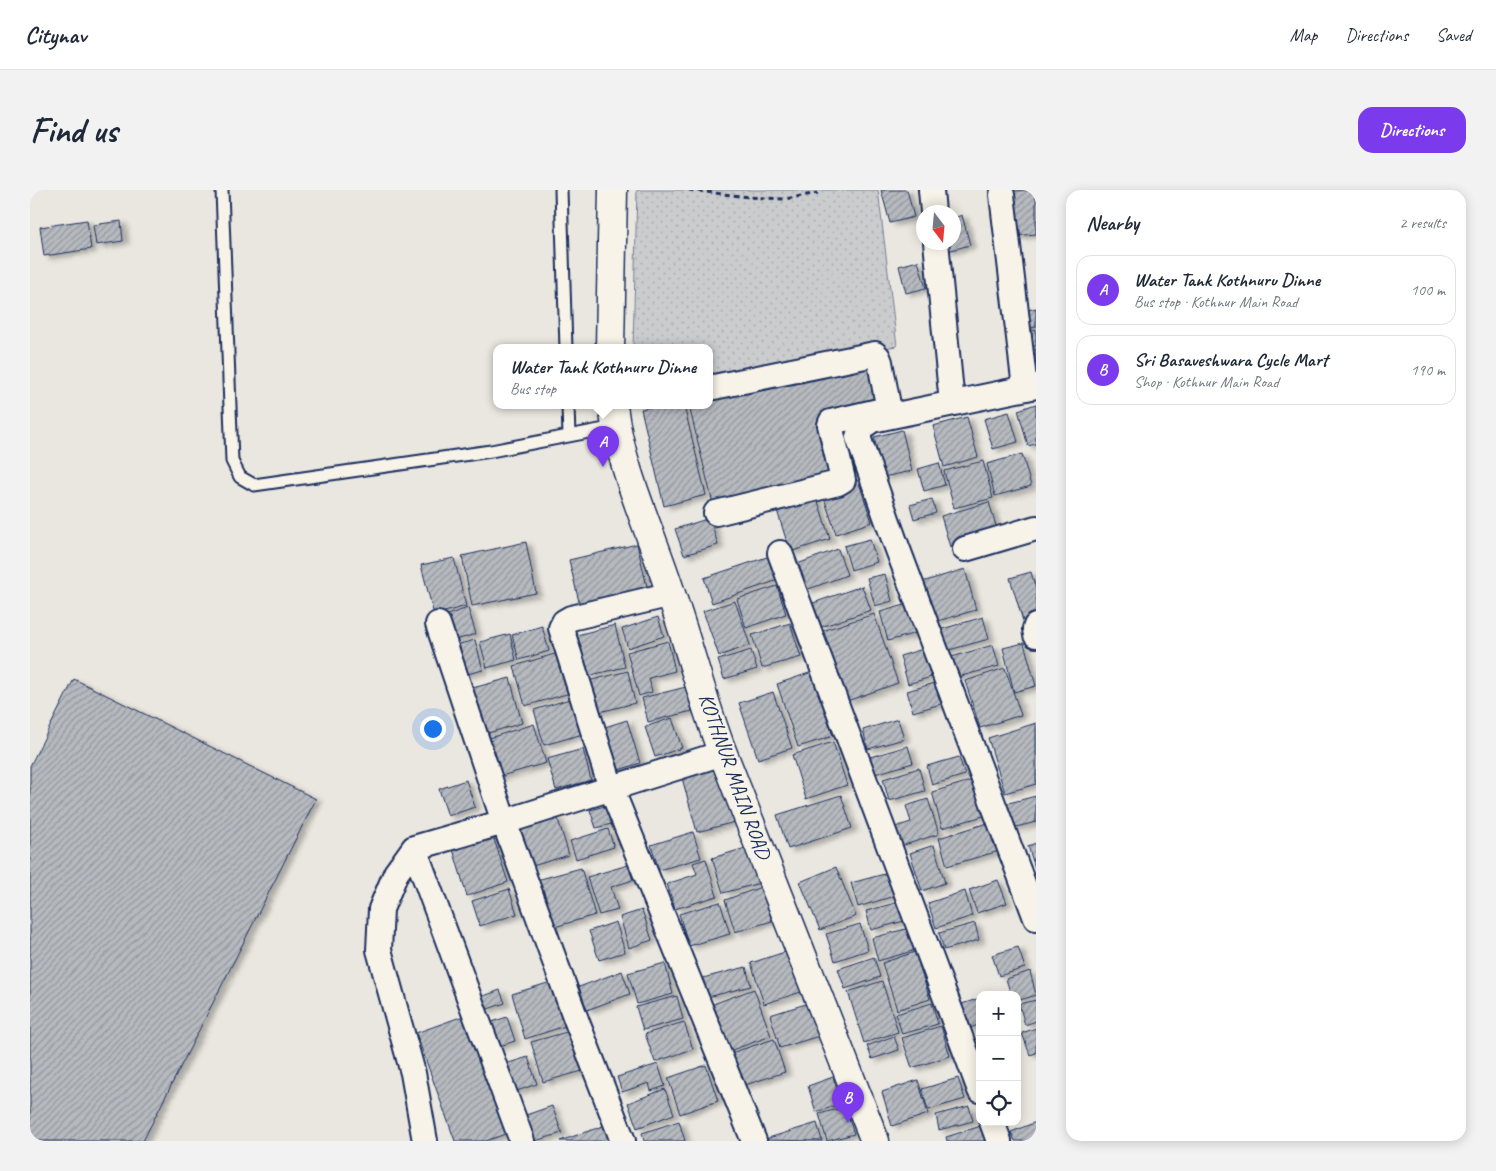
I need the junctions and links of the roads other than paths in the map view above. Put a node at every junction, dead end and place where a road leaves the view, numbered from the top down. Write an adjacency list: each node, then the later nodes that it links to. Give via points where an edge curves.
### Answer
1 (222, 190): 15 (lane, via 232,461 240,477 254,485 491,451)
2 (562, 190): 8 (lane)
3 (613, 190): 9 (main road)
4 (931, 190): 6 (street)
5 (1002, 195): 11 (street)
6 (933, 205)
7 (937, 250): 12 (street)
8 (566, 344)
9 (610, 344)
10 (713, 387): 16 (street, via 875,354 880,362 888,404 888,408 883,410 831,422 843,480)
11 (1031, 387): 12 (street)
12 (952, 403): 28 (street, via 872,420 862,427 858,437)
13 (568, 409): 15 (lane)
14 (617, 412): 15 (lane); 20 (main road, KOTHNUR MAIN ROAD, via 623,456)
15 (569, 436)
16 (716, 513)
17 (1036, 528): 18 (street)
18 (965, 549)
19 (780, 553): 29 (street)
20 (672, 594): 24 (main road, KOTHNUR MAIN ROAD); 25 (street, via 572,618 561,628)
21 (438, 624): 26 (street)
22 (1036, 626): 23 (street)
23 (1036, 635)
24 (723, 753): 25 (street); 35 (main road, KOTHNUR MAIN ROAD)
25 (611, 788): 26 (street); 34 (street)
26 (504, 822): 27 (street); 33 (street)
27 (414, 848): 31 (street, via 396,872 381,909 379,950 413,1073); 32 (street)
28 (1036, 918)
29 (977, 1081)
30 (993, 1126): 36 (street)
31 (425, 1141)
32 (522, 1141)
33 (623, 1141)
34 (754, 1141)
35 (876, 1141)
36 (999, 1141)

